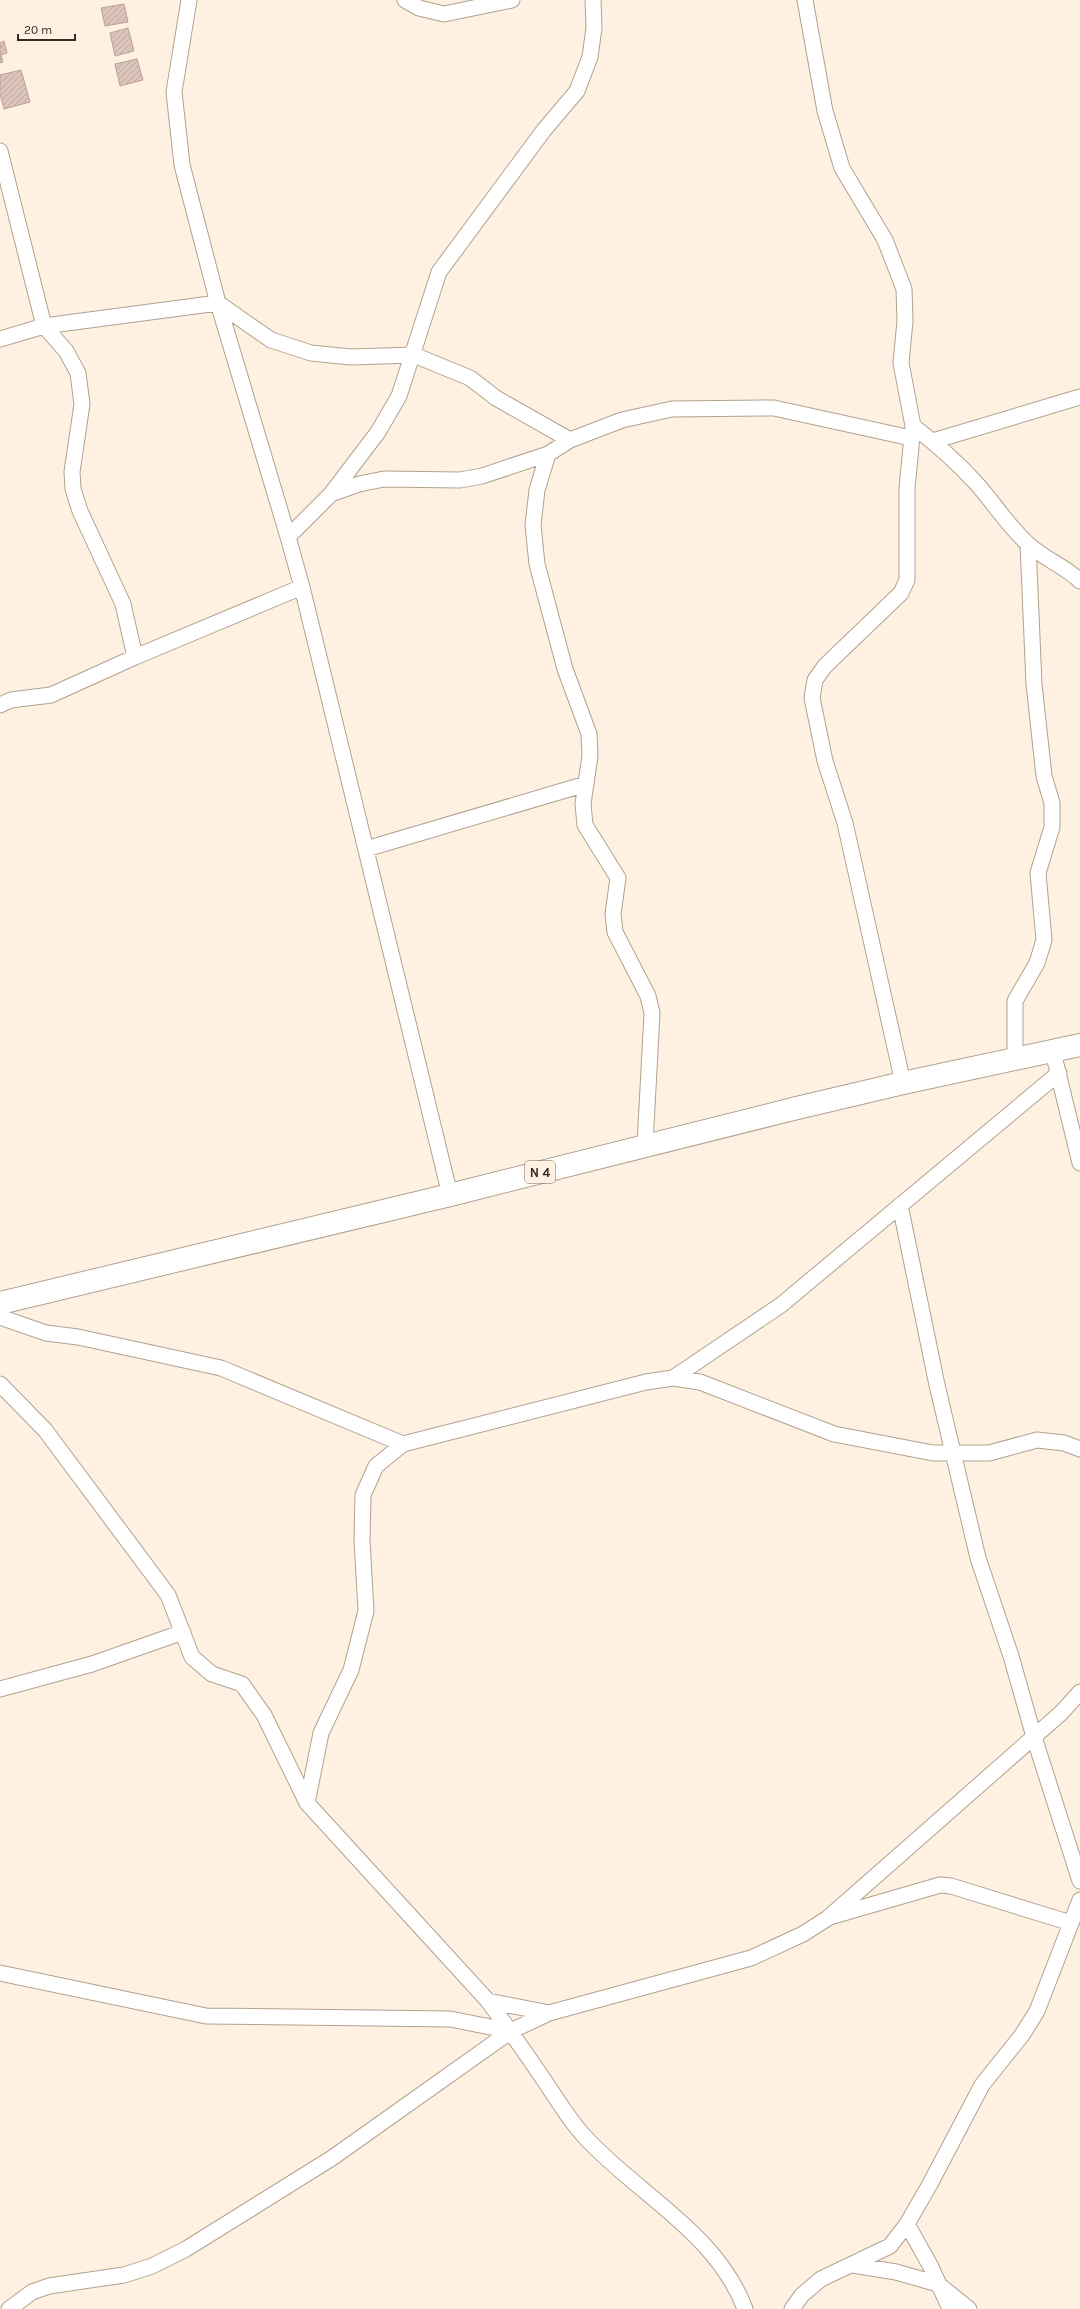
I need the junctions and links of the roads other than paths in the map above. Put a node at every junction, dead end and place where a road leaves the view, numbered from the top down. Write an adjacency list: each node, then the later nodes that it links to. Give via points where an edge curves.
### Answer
1 (189, 0): 7 (street, via 174,92 182,165)
2 (405, 0): 3 (street, via 419,8 444,14)
3 (512, 0)
4 (593, 0): 10 (street, via 594,28 590,57 577,91 544,130 439,272)
5 (805, 0): 12 (street, via 826,111 842,168 885,240 904,289 905,321 901,363)
6 (0, 151): 8 (street)
7 (218, 303): 8 (street); 10 (street, via 271,340 310,353 351,357); 17 (street)
8 (44, 326): 9 (street); 21 (street, via 66,351 78,373 82,404 72,472 73,489 80,511 123,604)
9 (0, 339)
10 (414, 355): 13 (street, via 470,378 515,410); 16 (street, via 399,396 378,432)
11 (1080, 399): 14 (street)
12 (912, 432): 13 (street, via 774,408 672,409 622,420); 14 (street); 29 (street, via 907,488 907,580 901,593 825,666 815,680 812,698 824,761 845,823)
13 (570, 440): 15 (street)
14 (933, 441): 18 (street, via 976,483)
15 (548, 454): 16 (street, via 482,476 460,480 384,479); 23 (street, via 537,490 533,526 538,564 566,669 589,734 590,756)
16 (331, 494): 17 (street)
17 (288, 537): 20 (street)
18 (1028, 544): 19 (street); 27 (street, via 1034,684 1044,776 1052,803 1052,828 1038,873 1044,940 1037,963 1015,1001)
19 (1080, 581)
20 (302, 587): 21 (street); 24 (street)
21 (134, 657): 22 (street, via 52,695 12,700)
22 (0, 705)
23 (586, 784): 24 (street); 30 (street, via 583,804 585,825 618,878 613,914 616,932 648,996 652,1012)
24 (366, 849): 32 (street)
25 (1080, 1045): 26 (main road, N 4)
26 (1053, 1052): 27 (main road, N 4); 28 (street)
27 (1015, 1060): 29 (main road, N 4)
28 (1058, 1073): 31 (street); 33 (street)
29 (903, 1083): 30 (main road, N 4)
30 (645, 1145): 32 (main road, N 4)
31 (1080, 1163)
32 (450, 1195): 34 (main road, N 4)
33 (900, 1205): 36 (street, via 781,1305); 40 (street)
34 (0, 1303)
35 (0, 1317): 38 (street, via 46,1333 78,1337 221,1368)
36 (673, 1378): 38 (street, via 646,1382); 40 (street, via 700,1382 834,1434 933,1454)
37 (0, 1384): 41 (street, via 45,1430 168,1595)
38 (403, 1444): 45 (street, via 376,1466 363,1495 362,1540 366,1611 351,1670 321,1732)
39 (1080, 1449): 40 (street, via 1064,1443 1037,1440 989,1453)
40 (954, 1454): 44 (street, via 978,1558 1011,1656)
41 (183, 1632): 42 (street, via 92,1664); 45 (street, via 192,1657 212,1674 242,1684 264,1715)
42 (0, 1689)
43 (1080, 1692): 44 (street)
44 (1034, 1737): 46 (street); 48 (street)
45 (307, 1803): 50 (street)
46 (1080, 1881)
47 (1077, 1912): 48 (street, via 940,1885); 53 (street, via 1037,2011 1022,2035 982,2085)
48 (828, 1918): 51 (street, via 803,1934 751,1958)
49 (0, 1973): 52 (street, via 206,2016 450,2019)
50 (488, 2001): 51 (street); 52 (street)
51 (549, 2013): 52 (street)
52 (511, 2031): 56 (street, via 332,2158 186,2249 152,2266 124,2275 49,2286 32,2292); 57 (street, via 584,2137 629,2180 690,2230 729,2276)
53 (907, 2224): 54 (street, via 890,2246); 55 (street)
54 (853, 2265): 55 (street, via 896,2272); 58 (street, via 821,2279 802,2295)
55 (938, 2284): 59 (street); 60 (street)
56 (9, 2309)
57 (745, 2309)
58 (792, 2309)
59 (950, 2309)
60 (969, 2309)

